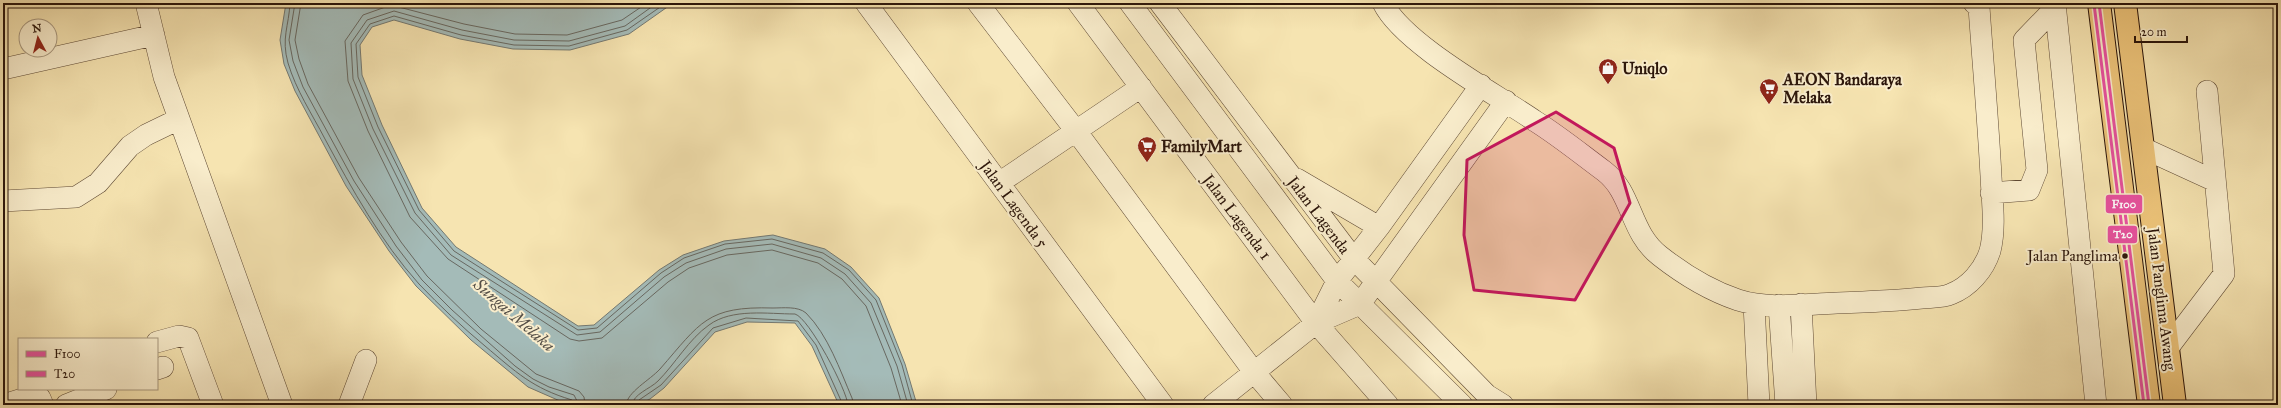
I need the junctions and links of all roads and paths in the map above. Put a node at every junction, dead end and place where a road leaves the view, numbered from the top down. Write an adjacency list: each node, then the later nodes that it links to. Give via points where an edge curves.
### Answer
1 (146, 3): 12 (street)
2 (866, 3): 23 (street, Jalan Lagenda 5)
3 (978, 3): 19 (street)
4 (1078, 3): 15 (street, Jalan Lagenda 1)
5 (1130, 3): 28 (street, Jalan Lagenda)
6 (1160, 3): 21 (street, Jalan Lagenda)
7 (1383, 3): 14 (street, via 1396,22 1412,36)
8 (1974, 3): 24 (street, via 1979,7)
9 (2099, 3): 56 (main road, Jalan Panglima Awang)
10 (2125, 3): 20 (main road, Jalan Panglima Awang)
11 (2055, 5): 24 (street, via 2024,40 2037,170 2030,190); 55 (street)
12 (154, 35): 13 (street); 18 (street, via 164,77)
13 (3, 69)
14 (1481, 85): 17 (street); 26 (street)
15 (1141, 87): 19 (street); 34 (street, Jalan Lagenda 1)
16 (2207, 91): 22 (street)
17 (1506, 101): 29 (street); 31 (street, via 1609,175 1622,190 1644,241 1660,256 1720,292)
18 (179, 119): 25 (street, via 146,134 130,146 98,184 76,196); 44 (street)
19 (1076, 131): 23 (street); 38 (street)
20 (2143, 148): 22 (street); 36 (main road, Jalan Panglima Awang)
21 (1288, 174): 26 (street); 27 (street, Jalan Lagenda)
22 (2215, 181): 36 (street, via 2224,274)
23 (999, 183): 46 (street, Jalan Lagenda 5)
24 (1991, 193): 32 (street, via 1990,251 1979,271 1964,288 1948,295 1923,298)
25 (3, 201)
26 (1379, 227): 27 (street)
27 (1353, 258): 28 (street); 29 (street, Jalan Lagenda)
28 (1337, 280): 30 (street, Jalan Lagenda); 34 (street)
29 (1376, 284): 30 (street); 51 (street, Jalan Lagenda, via 1487,394)
30 (1360, 304): 34 (street); 50 (street, Jalan Lagenda)
31 (1754, 304): 33 (street); 52 (street)
32 (1801, 304): 33 (street); 54 (street)
33 (1779, 305): 53 (street)
34 (1316, 323): 38 (street); 49 (street, Jalan Lagenda 1)
35 (158, 342): 43 (street, via 179,336 188,338)
36 (2168, 348): 57 (main road, Jalan Panglima Awang)
37 (366, 360): 45 (street)
38 (1254, 372): 47 (street); 48 (street)
39 (104, 390): 42 (street)
40 (39, 396): 41 (street)
41 (3, 405)
42 (66, 405)
43 (214, 405)
44 (282, 405)
45 (349, 405)
46 (1163, 405)
47 (1214, 405)
48 (1282, 405)
49 (1388, 405)
50 (1462, 405)
51 (1502, 405)
52 (1760, 405)
53 (1786, 405)
54 (1806, 405)
55 (2096, 405)
56 (2149, 405)
57 (2175, 405)

